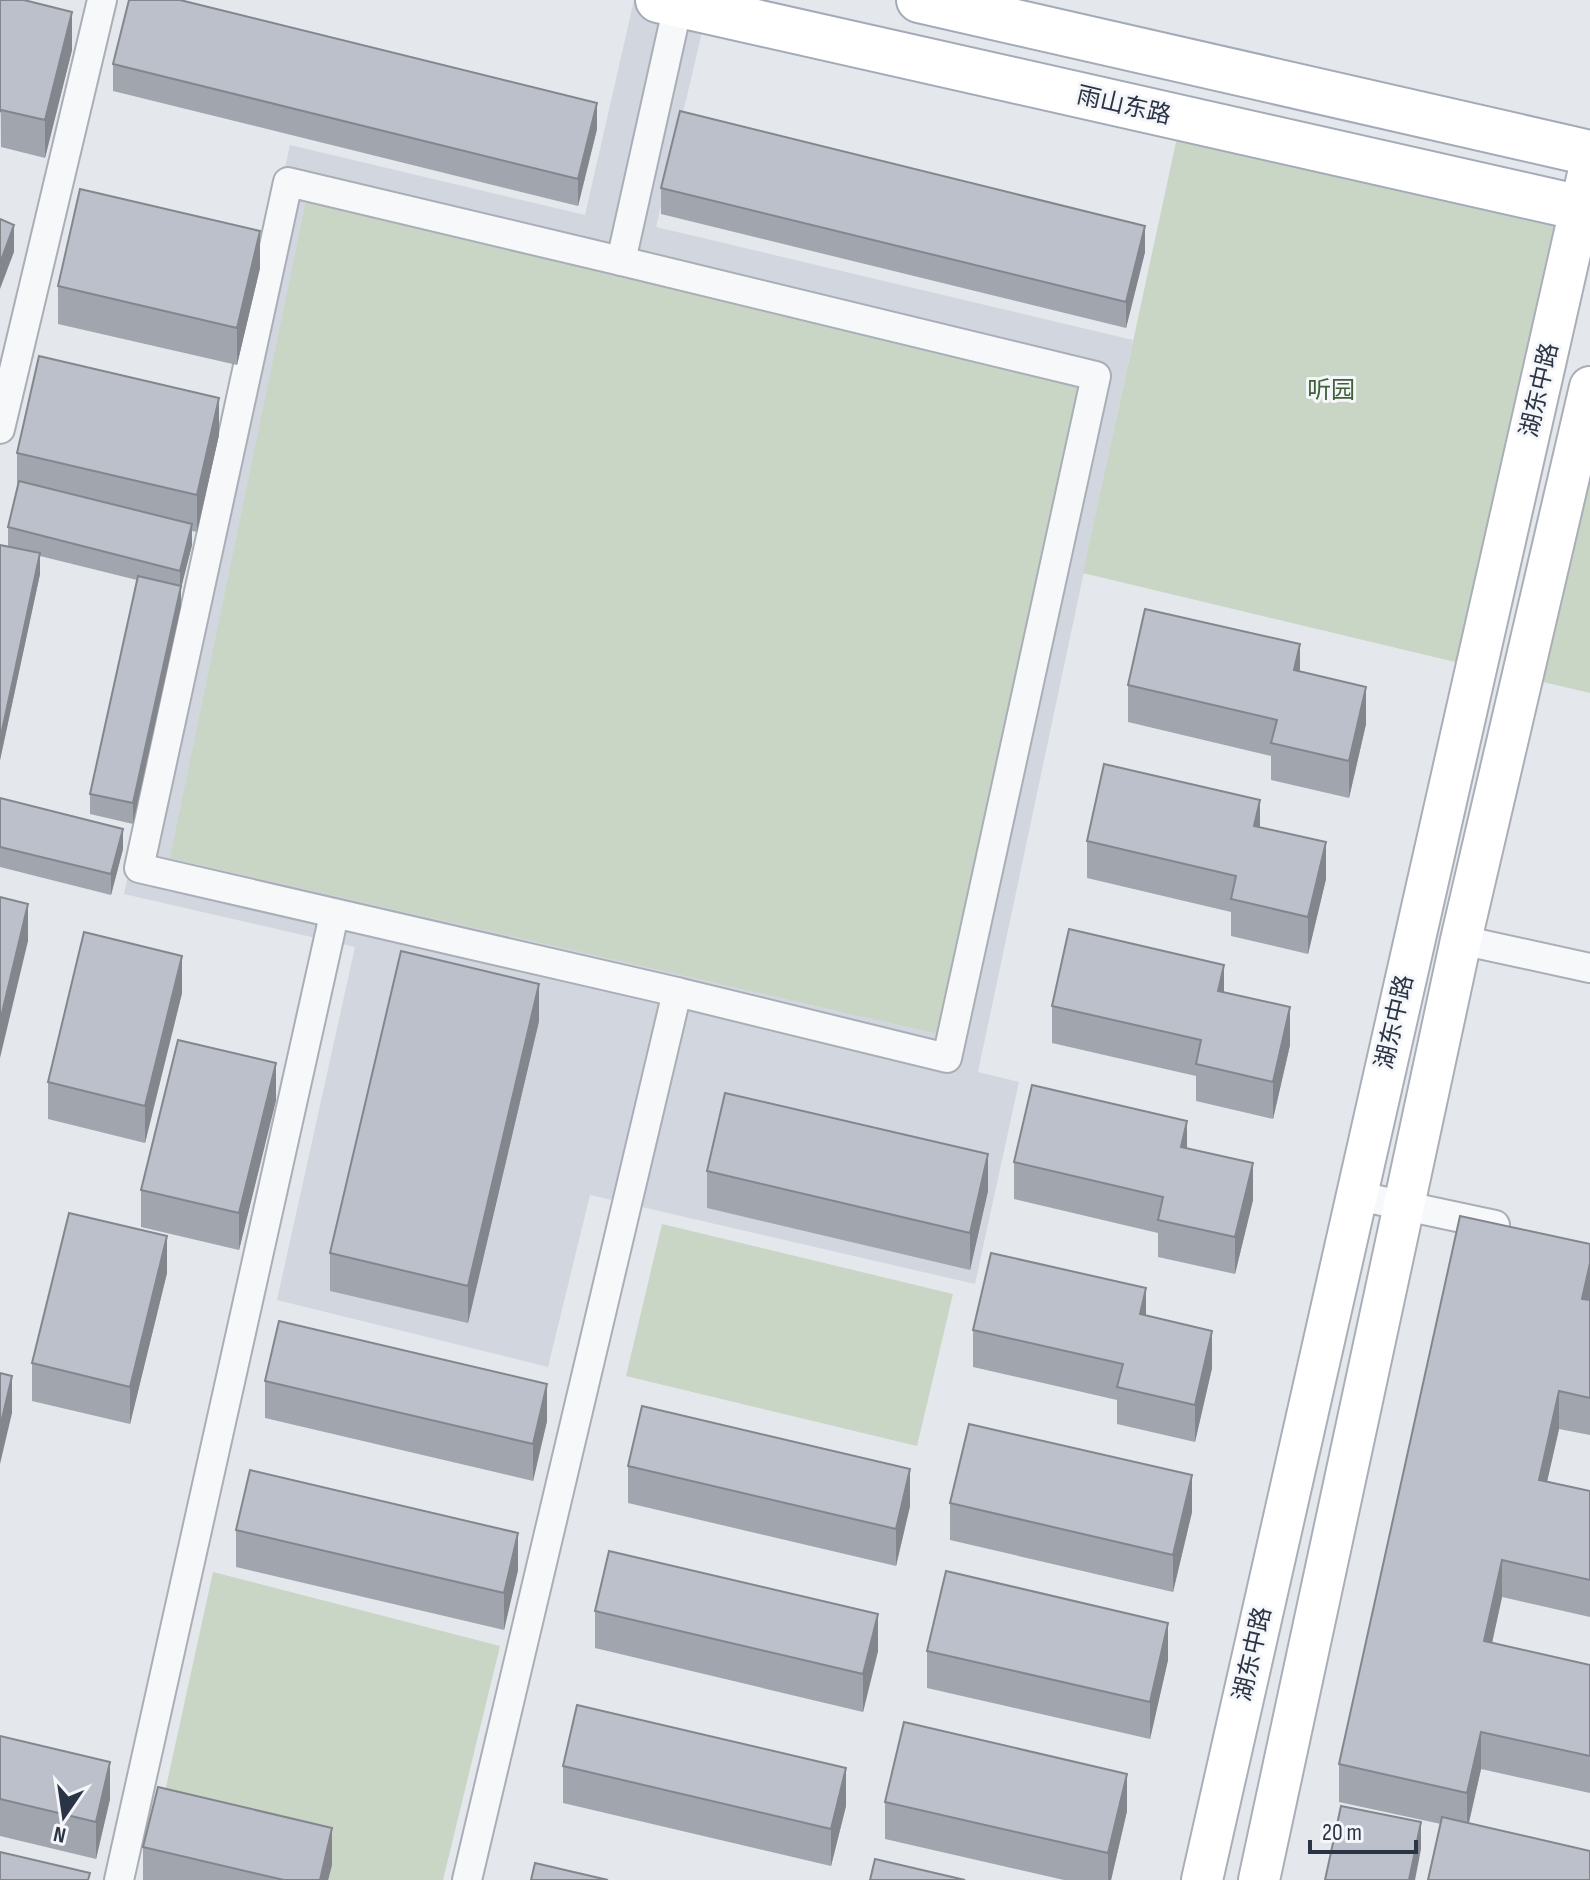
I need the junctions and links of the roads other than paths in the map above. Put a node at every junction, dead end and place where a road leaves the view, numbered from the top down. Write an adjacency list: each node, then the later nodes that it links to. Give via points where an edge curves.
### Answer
1 (102, 0): 9 (street)
2 (919, 0): 4 (main road)
3 (668, 2): 6 (main road, 雨山东路); 7 (street)
4 (1590, 153)
5 (1590, 165): 6 (main road, 湖东中路)
6 (1585, 208): 14 (main road, 湖东中路)
7 (621, 261): 10 (street, via 288,182 139,868); 13 (street, via 1096,376 947,1058)
8 (1590, 387): 11 (main road, 湖东中路)
9 (0, 429)
10 (334, 915): 13 (street); 17 (street)
11 (1461, 940): 12 (street); 15 (main road, 湖东中路)
12 (1590, 968)
13 (677, 992): 18 (street)
14 (1354, 1195): 15 (street); 19 (main road, 湖东中路)
15 (1404, 1206): 16 (street); 20 (main road, 湖东中路)
16 (1528, 1232)
17 (119, 1880)
18 (467, 1880)
19 (1202, 1880)
20 (1259, 1880)

